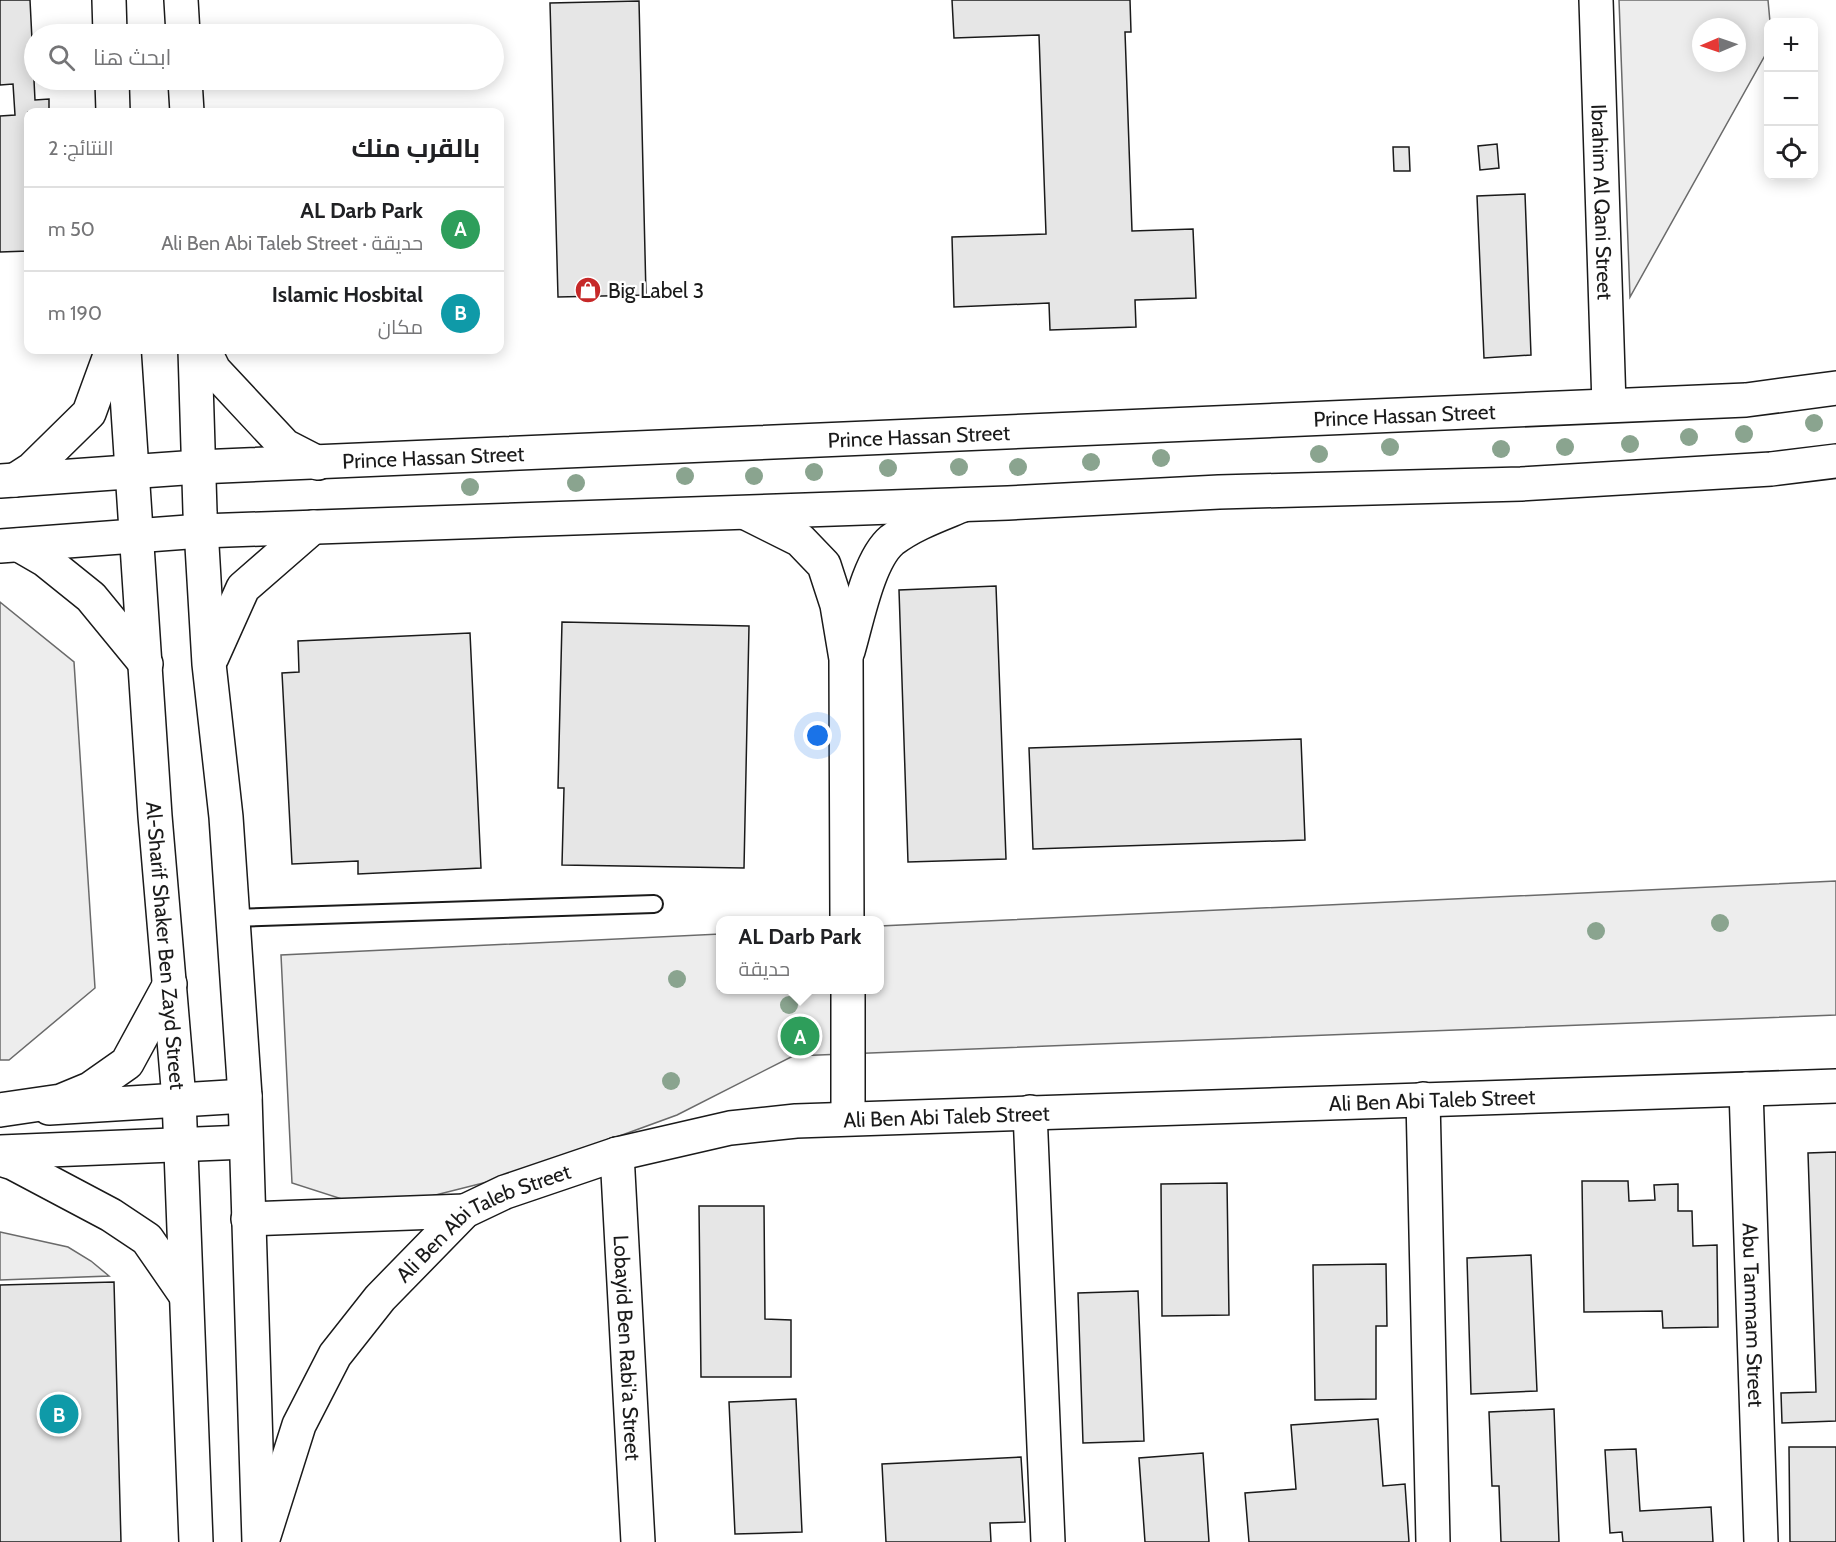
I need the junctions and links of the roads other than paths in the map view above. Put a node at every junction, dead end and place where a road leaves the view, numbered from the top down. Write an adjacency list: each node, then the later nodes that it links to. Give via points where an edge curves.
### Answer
1 (109, 0): 4 (main road)
2 (181, 0): 5 (main road)
3 (1596, 0): 15 (main road, Ibrahim Al Qani Street)
4 (110, 24)
5 (182, 24)
6 (112, 90): 8 (main road)
7 (186, 90): 9 (main road)
8 (113, 108)
9 (187, 108)
10 (111, 354): 20 (main road, via 89,413 32,469)
11 (124, 354): 19 (main road, Al-Sharif Shaker Ben Zayd Street)
12 (195, 354): 18 (main road)
13 (206, 354): 17 (main road, via 214,370 285,446)
14 (1836, 388): 15 (main road, Prince Hassan Street, via 1746,400)
15 (1609, 405): 17 (main road, Prince Hassan Street)
16 (1836, 461): 21 (main road, via 1771,469 1521,484 1219,492)
17 (320, 464): 18 (main road, Prince Hassan Street)
18 (198, 467): 19 (main road, Prince Hassan Street); 24 (main road)
19 (134, 471): 20 (main road, Prince Hassan Street); 25 (main road, Al-Sharif Shaker Ben Zayd Street)
20 (7, 480)
21 (963, 505): 22 (main road); 27 (main road, via 912,527 890,542 874,567)
22 (746, 513): 23 (main road); 27 (main road, via 800,540 824,565 837,605)
23 (313, 527): 24 (main road); 29 (main road, via 243,588)
24 (201, 531): 25 (main road); 29 (main road)
25 (136, 536): 26 (main road); 28 (main road, Al-Sharif Shaker Ben Zayd Street)
26 (10, 545): 28 (main road, via 45,560 92,597)
27 (846, 659): 31 (main road)
28 (146, 664): 33 (main road, Al-Sharif Shaker Ben Zayd Street)
29 (209, 664): 32 (main road)
30 (654, 904): 32 (lane)
31 (848, 916)
32 (233, 918): 37 (main road)
33 (170, 984): 39 (main road, Al-Sharif Shaker Ben Zayd Street); 40 (main road, via 127,1063 90,1089 61,1101)
34 (848, 994): 42 (main road)
35 (1836, 1086): 36 (main road, Ali Ben Abi Taleb Street)
36 (1746, 1089): 38 (main road, Ali Ben Abi Taleb Street); 56 (main road, Abu Tammam Street)
37 (245, 1096): 39 (main road); 43 (main road)
38 (1423, 1099): 41 (main road, Ali Ben Abi Taleb Street); 55 (main road)
39 (179, 1100): 40 (main road); 44 (main road, Al-Sharif Shaker Ben Zayd Street)
40 (0, 1110)
41 (1030, 1112): 42 (main road, Ali Ben Abi Taleb Street); 54 (main road)
42 (848, 1118): 46 (main road, Ali Ben Abi Taleb Street, via 730,1128)
43 (246, 1142): 44 (main road); 49 (main road)
44 (180, 1146): 45 (main road); 50 (main road, Al-Sharif Shaker Ben Zayd Street)
45 (0, 1152)
46 (617, 1154): 48 (main road, Ali Ben Abi Taleb Street, via 505,1192); 53 (main road, Lobayid Ben Rabi'a Street)
47 (0, 1159): 50 (main road, via 111,1215 147,1239)
48 (465, 1211): 49 (main road); 52 (main road, Ali Ben Abi Taleb Street, via 380,1298 335,1354 299,1425)
49 (248, 1219): 52 (main road)
50 (185, 1294): 51 (main road, Al-Sharif Shaker Ben Zayd Street)
51 (196, 1542)
52 (260, 1542)
53 (638, 1542)
54 (1047, 1542)
55 (1434, 1542)
56 (1761, 1542)

